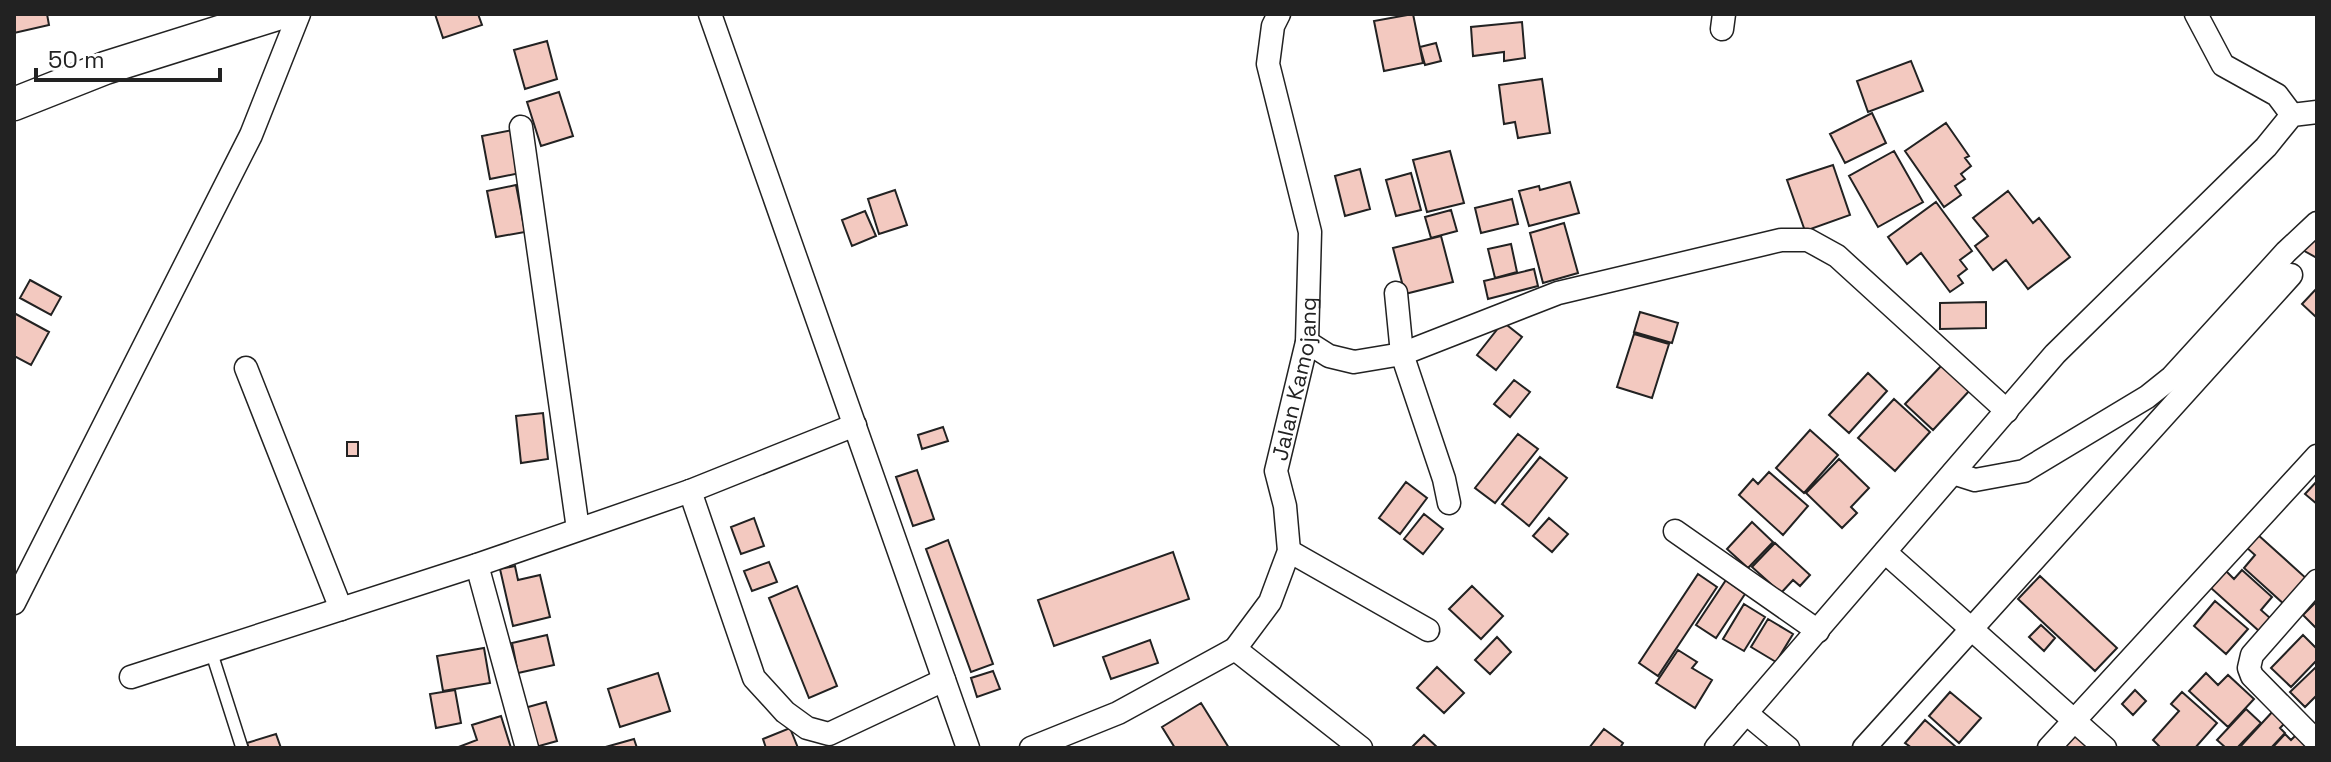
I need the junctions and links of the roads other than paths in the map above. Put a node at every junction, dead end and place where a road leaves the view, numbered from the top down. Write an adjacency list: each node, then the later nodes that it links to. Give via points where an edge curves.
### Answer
1 (277, 14): 6 (main road, via 105,68)
2 (299, 14): 28 (street, via 251,135)
3 (710, 14): 17 (street)
4 (1279, 14): 13 (street, Jalan Kamojang, via 1268,64 1310,232)
5 (2196, 14): 8 (street, via 2223,65 2277,95)
6 (14, 104)
7 (2317, 112): 8 (street)
8 (2292, 115): 16 (street, via 2266,147 2055,354)
9 (521, 127): 22 (street)
10 (2317, 223): 19 (street, via 2147,397 2024,471 1975,480)
11 (2291, 275): 30 (street)
12 (1396, 293): 14 (street)
13 (1307, 342): 14 (street, via 1329,356 1354,362); 24 (street, Jalan Kamojang, via 1276,471)
14 (1402, 354): 16 (street, via 1558,293 1781,240 1808,240 1837,256); 21 (street)
15 (246, 368): 29 (street)
16 (2007, 411): 19 (street)
17 (855, 425): 20 (street); 36 (street)
18 (2317, 456): 38 (street)
19 (1953, 473): 25 (street)
20 (690, 491): 22 (street); 36 (street, via 754,678 785,712 807,728 829,734)
21 (1449, 503)
22 (578, 529): 26 (street)
23 (1675, 531): 32 (street)
24 (1289, 551): 31 (street); 33 (street, Jalan Kamojang, via 1270,602)
25 (1885, 552): 30 (street); 32 (street)
26 (477, 565): 29 (street); 41 (street)
27 (2317, 581): 39 (street, via 2252,655 2249,668)
28 (14, 603)
29 (341, 609): 34 (street)
30 (1972, 626): 38 (street); 47 (street)
31 (1428, 630)
32 (1818, 631): 37 (street)
33 (1235, 649): 43 (street, Jalan Kamojang, via 1118,713); 44 (street)
34 (211, 651): 35 (street); 40 (lane)
35 (131, 677)
36 (944, 680): 42 (street)
37 (1746, 713): 45 (street); 46 (street)
38 (2074, 720): 48 (street); 49 (street)
39 (2317, 742)
40 (242, 748)
41 (527, 748)
42 (968, 748)
43 (1031, 748)
44 (1361, 748)
45 (1716, 748)
46 (1788, 748)
47 (1864, 748)
48 (2049, 748)
49 (2105, 748)

